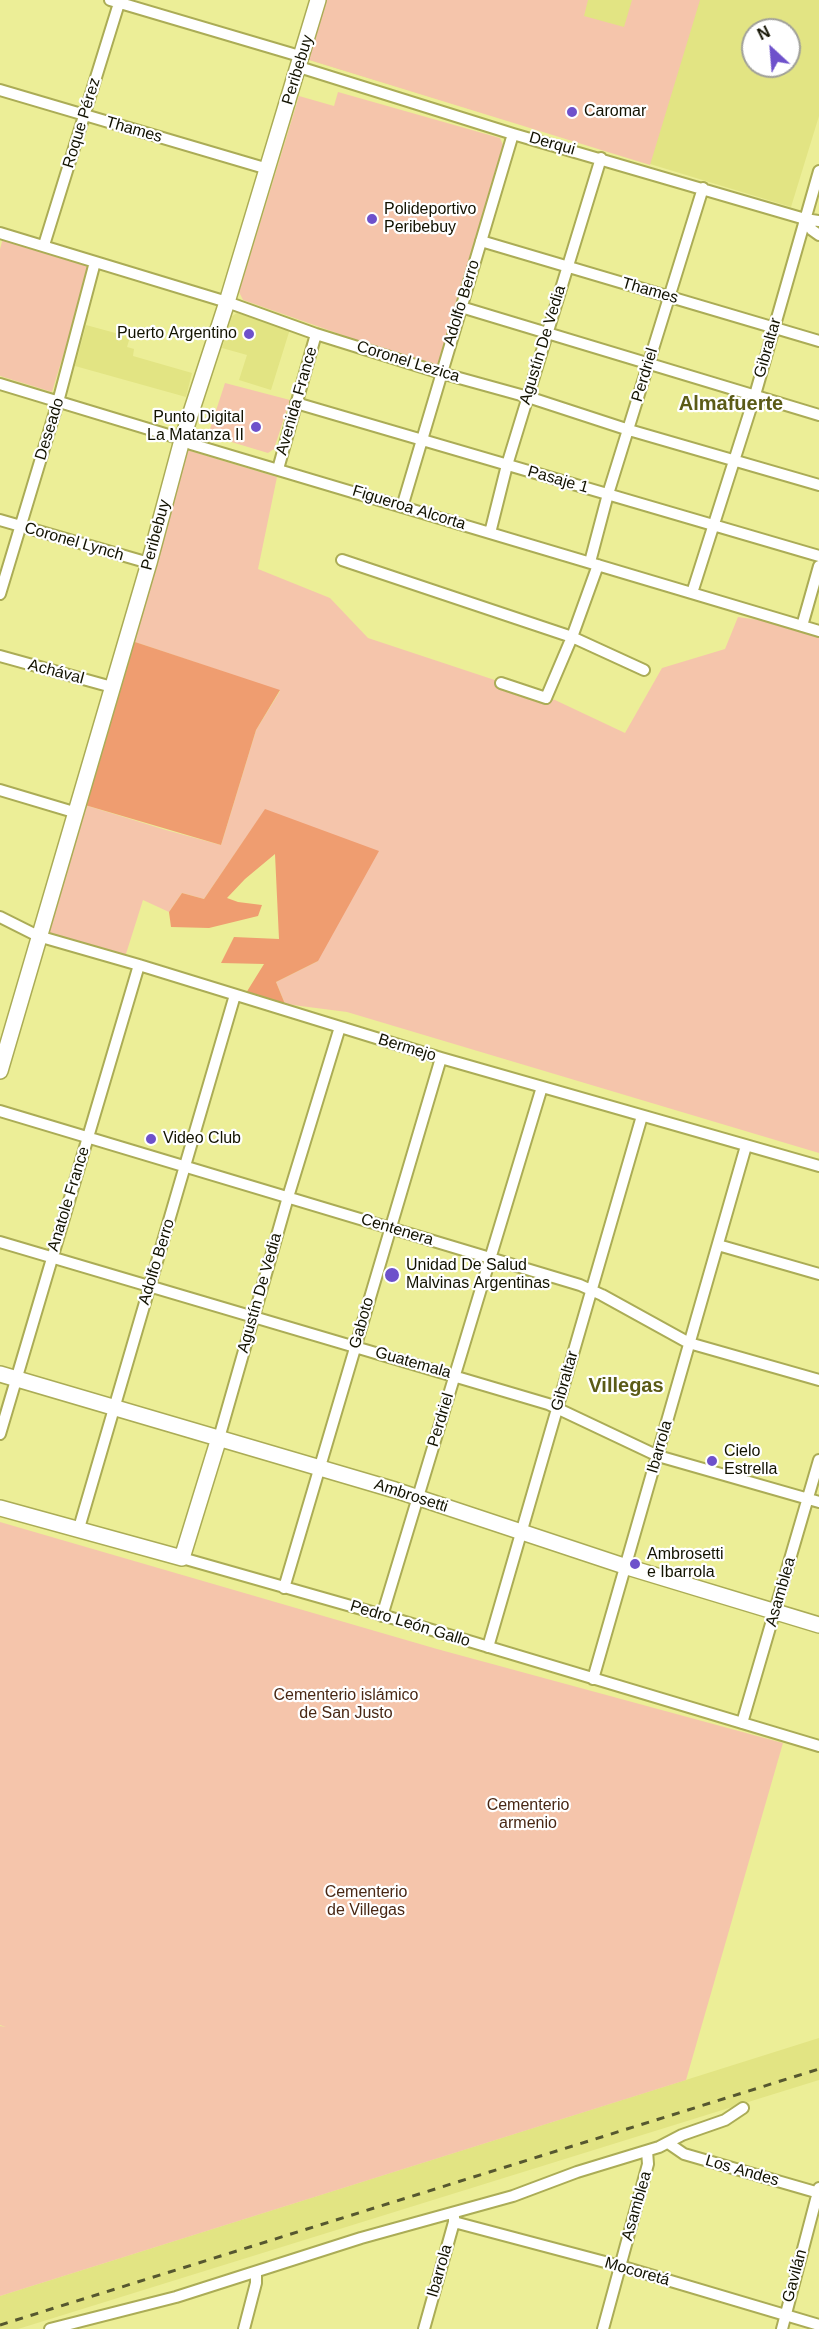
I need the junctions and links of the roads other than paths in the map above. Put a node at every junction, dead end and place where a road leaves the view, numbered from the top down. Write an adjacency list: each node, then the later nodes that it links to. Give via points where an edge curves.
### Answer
1 (318, 0): 3 (street, Peribebuy)
2 (116, 1): 3 (street, Derqui); 5 (street, Roque Pérez)
3 (301, 62): 6 (street, Derqui); 8 (street, Peribebuy)
4 (0, 90): 5 (street, Thames)
5 (84, 115): 8 (street, Thames); 16 (street, Roque Pérez)
6 (513, 134): 7 (street, Derqui); 15 (street, Adolfo Berro)
7 (600, 158): 10 (street, Derqui); 18 (street, Agustín De Vedia)
8 (268, 169): 20 (street, Peribebuy)
9 (819, 171): 11 (street, Gibraltar)
10 (703, 188): 11 (street, Derqui); 19 (street, Perdriel)
11 (804, 219): 12 (street, Derqui); 14 (street, Derqui); 22 (street, Gibraltar)
12 (819, 221)
13 (0, 234): 16 (street, Coronel Lezica)
14 (819, 235)
15 (481, 241): 18 (street, Thames); 21 (street, Adolfo Berro)
16 (44, 245): 17 (street, Coronel Lezica)
17 (95, 262): 20 (street, Coronel Lezica); 31 (street, Deseado)
18 (567, 268): 19 (street, Thames); 23 (street, Agustín De Vedia)
19 (669, 297): 22 (street, Thames); 26 (street, Perdriel)
20 (227, 302): 24 (street, Coronel Lezica); 35 (street, Peribebuy)
21 (461, 307): 23 (street); 27 (street, Adolfo Berro)
22 (774, 327): 25 (street, Thames); 29 (street, Gibraltar)
23 (546, 332): 26 (street); 30 (street, Agustín De Vedia)
24 (316, 334): 27 (street, Coronel Lezica); 32 (street, Avenida France)
25 (819, 341)
26 (649, 362): 29 (street); 34 (street, Perdriel)
27 (441, 374): 30 (street, Coronel Lezica); 36 (street, Adolfo Berro)
28 (0, 384): 31 (street, Figueroa Alcorta)
29 (755, 395): 33 (street); 37 (street, Gibraltar)
30 (528, 397): 34 (street, Coronel Lezica); 38 (street, Agustín De Vedia)
31 (58, 402): 35 (street, Figueroa Alcorta); 44 (street, Deseado)
32 (296, 403): 36 (street, Pasaje 1); 39 (street, Avenida France)
33 (819, 415)
34 (629, 430): 37 (street, Coronel Lezica); 41 (street, Perdriel)
35 (182, 440): 39 (street, Figueroa Alcorta); 49 (street, Peribebuy)
36 (422, 440): 38 (street, Pasaje 1); 42 (street, Adolfo Berro)
37 (734, 460): 40 (street, Coronel Lezica); 45 (street, Gibraltar)
38 (507, 465): 41 (street, Pasaje 1); 46 (street, Agustín De Vedia)
39 (278, 469): 42 (street, Figueroa Alcorta)
40 (819, 485)
41 (608, 494): 45 (street, Pasaje 1); 50 (street, Perdriel)
42 (402, 507): 46 (street, Figueroa Alcorta)
43 (0, 520): 44 (street, Coronel Lynch)
44 (20, 526): 49 (street, Coronel Lynch); 53 (street, Deseado)
45 (713, 526): 47 (street, Pasaje 1); 52 (street, Gibraltar)
46 (490, 532): 50 (street, Figueroa Alcorta)
47 (819, 556)
48 (342, 560): 56 (street)
49 (149, 563): 60 (street, Peribebuy)
50 (594, 564): 52 (street, Figueroa Alcorta); 56 (street, Perdriel)
51 (819, 566): 54 (street)
52 (692, 593): 54 (street, Figueroa Alcorta)
53 (0, 594)
54 (802, 626): 55 (street, Figueroa Alcorta)
55 (819, 631)
56 (572, 637): 58 (street); 59 (street, Perdriel, via 546,698)
57 (0, 656): 60 (street, Achával)
58 (644, 670)
59 (501, 683)
60 (112, 687): 62 (street, Peribebuy)
61 (0, 790): 62 (street)
62 (77, 813): 64 (street, Peribebuy)
63 (0, 917): 64 (street, Bermejo)
64 (38, 936): 65 (street, Bermejo); 69 (street, Peribebuy)
65 (139, 964): 66 (street, Bermejo); 73 (street, Anatole France)
66 (235, 994): 67 (street, Bermejo); 75 (street, Adolfo Berro)
67 (340, 1027): 68 (street, Bermejo); 77 (street, Agustín De Vedia)
68 (441, 1058): 70 (street, Bermejo); 78 (street, Gaboto)
69 (0, 1071)
70 (542, 1087): 72 (street, Bermejo); 82 (street, Perdriel)
71 (0, 1111): 73 (street, Centenera)
72 (642, 1116): 74 (street, Bermejo); 85 (street, Gibraltar)
73 (87, 1137): 75 (street, Centenera); 81 (street, Anatole France)
74 (746, 1146): 76 (street, Bermejo); 80 (street, Ibarrola)
75 (186, 1166): 77 (street, Centenera); 84 (street, Adolfo Berro)
76 (819, 1166)
77 (288, 1197): 78 (street, Centenera); 86 (street, Agustín De Vedia)
78 (390, 1228): 82 (street, Centenera); 88 (street, Gaboto)
79 (0, 1242): 81 (street, Guatemala)
80 (718, 1245): 83 (street); 87 (street, Ibarrola)
81 (51, 1258): 84 (street, Guatemala); 91 (street, Anatole France)
82 (489, 1258): 85 (street, Centenera); 90 (street, Perdriel)
83 (819, 1274)
84 (150, 1287): 86 (street, Guatemala); 93 (street, Adolfo Berro)
85 (591, 1290): 87 (street, Centenera); 94 (street, Gibraltar)
86 (254, 1317): 88 (street, Guatemala); 96 (street, Agustín De Vedia)
87 (689, 1343): 92 (street, Centenera); 97 (street, Ibarrola)
88 (355, 1347): 90 (street, Guatemala); 99 (street, Gaboto)
89 (0, 1374): 91 (street, Ambrosetti)
90 (454, 1375): 94 (street, Guatemala); 100 (street, Perdriel)
91 (16, 1379): 93 (street, Ambrosetti); 95 (street, Anatole France)
92 (819, 1380)
93 (115, 1408): 96 (street, Ambrosetti); 104 (street, Adolfo Berro)
94 (557, 1408): 97 (street, Guatemala); 105 (street, Gibraltar)
95 (0, 1434)
96 (219, 1438): 99 (street, Ambrosetti); 106 (street, Agustín De Vedia)
97 (658, 1456): 101 (street, Guatemala); 107 (street, Ibarrola)
98 (819, 1460): 101 (street, Asamblea)
99 (321, 1468): 100 (street, Ambrosetti); 108 (street, Gaboto)
100 (418, 1497): 105 (street, Ambrosetti); 110 (street, Perdriel)
101 (807, 1499): 102 (street, Guatemala); 109 (street, Asamblea)
102 (819, 1502)
103 (0, 1508): 104 (street, Pedro León Gallo)
104 (79, 1528): 106 (street, Pedro León Gallo)
105 (522, 1532): 107 (street, Ambrosetti); 112 (street, Gibraltar)
106 (182, 1558): 108 (street, Pedro León Gallo)
107 (624, 1566): 109 (street, Ambrosetti); 113 (street, Ibarrola)
108 (284, 1588): 110 (street, Pedro León Gallo)
109 (776, 1612): 111 (street, Ambrosetti); 114 (street, Asamblea)
110 (382, 1616): 112 (street, Pedro León Gallo)
111 (819, 1625)
112 (488, 1647): 113 (street, Pedro León Gallo)
113 (593, 1679): 114 (street, Pedro León Gallo)
114 (742, 1723): 115 (street, Pedro León Gallo)
115 (819, 1746)
116 (743, 2108): 117 (street, via 725,2120 682,2134)
117 (668, 2143): 118 (street); 119 (street, Los Andes, via 684,2154)
118 (647, 2151): 120 (street); 121 (street, Asamblea, via 648,2164)
119 (819, 2191): 123 (street, Gavilán)
120 (454, 2217): 121 (street, Mocoretá); 122 (street, via 361,2238); 127 (street, Ibarrola)
121 (620, 2266): 123 (street, Mocoretá); 128 (street, Asamblea)
122 (256, 2273): 125 (street); 126 (street)
123 (785, 2315): 124 (street, Mocoretá); 129 (street, Gavilán)
124 (819, 2325)
125 (50, 2329)
126 (244, 2329)
127 (424, 2329)
128 (603, 2329)
129 (782, 2329)

